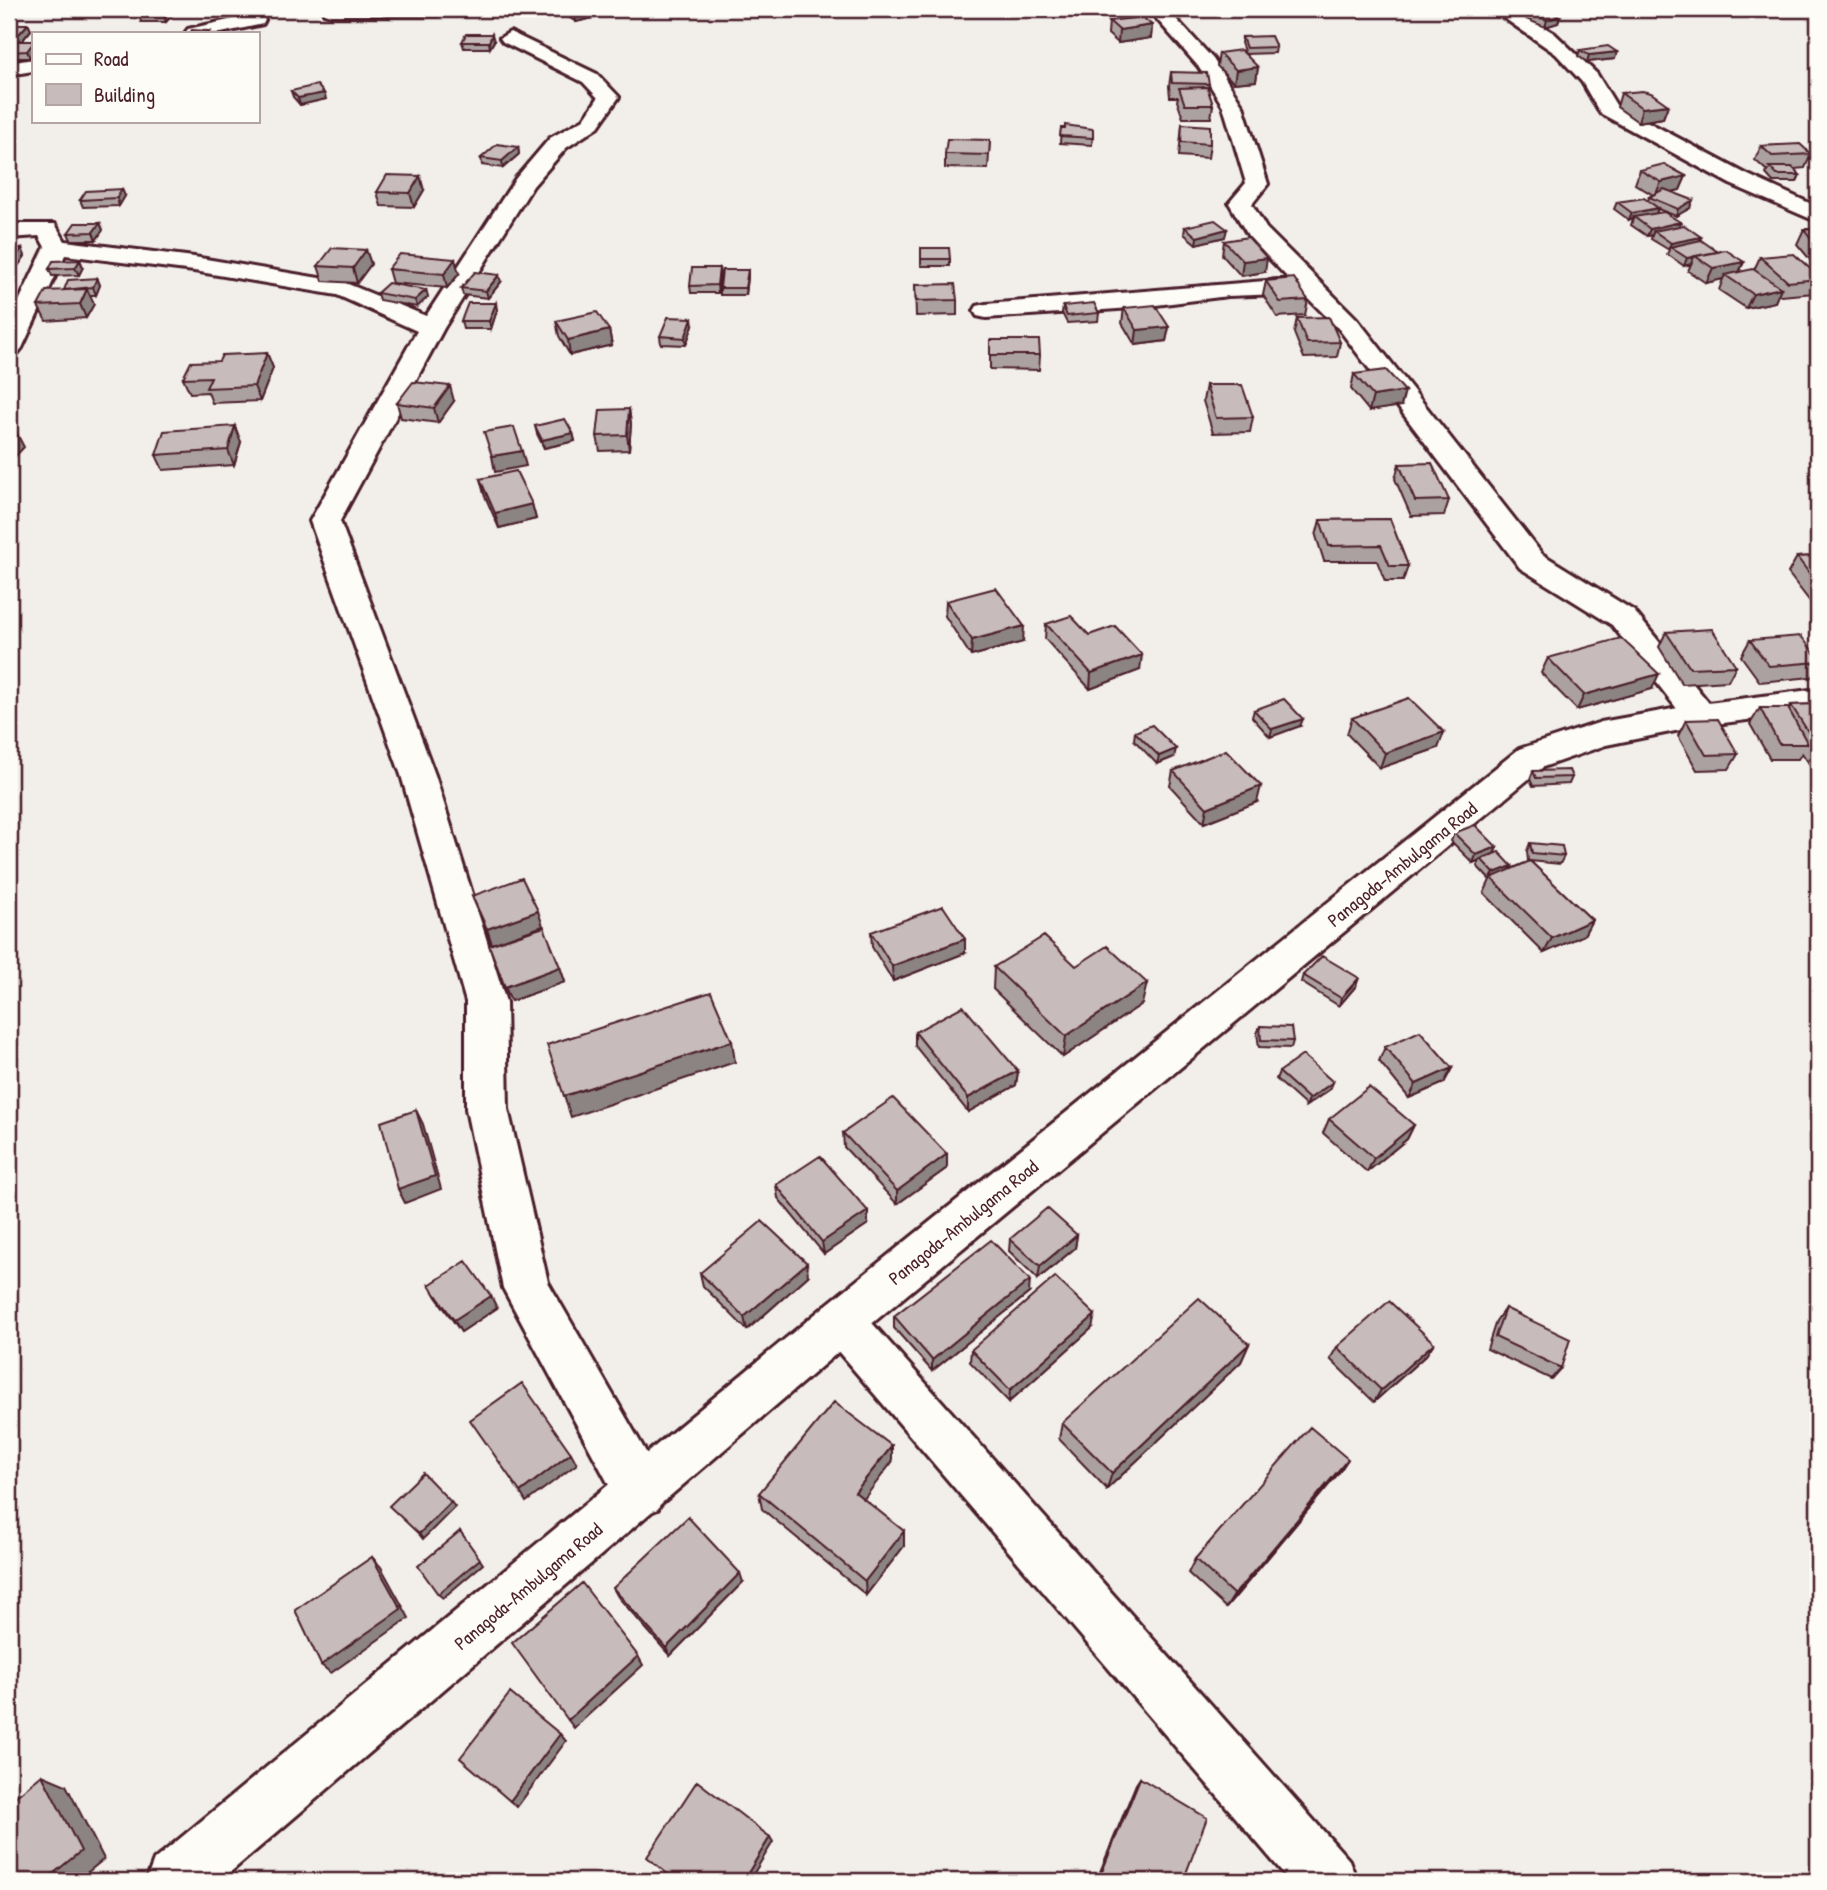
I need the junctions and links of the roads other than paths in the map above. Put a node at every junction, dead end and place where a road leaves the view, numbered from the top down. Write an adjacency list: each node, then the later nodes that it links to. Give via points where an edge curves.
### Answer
1 (331, 9): 2 (street)
2 (437, 9)
3 (1157, 9): 13 (street, via 1206,63 1233,106 1257,184 1240,203 1257,232)
4 (1507, 10): 10 (street, via 1558,44 1602,96 1607,109 1738,179)
5 (256, 20): 6 (street)
6 (200, 32)
7 (510, 38): 15 (street, via 590,78 609,97 591,123 558,143 524,183)
8 (32, 65): 9 (street)
9 (9, 69)
10 (1818, 215)
11 (9, 231): 12 (street, via 47,229)
12 (57, 247): 15 (street, via 343,289); 16 (street)
13 (1307, 285): 14 (street); 18 (street, via 1348,324 1531,561 1623,618)
14 (985, 311)
15 (431, 328): 20 (street, via 325,521 418,775 486,1002 487,1109 526,1288)
16 (9, 348)
17 (1818, 700): 18 (street, Panagoda-Ambulgama Road)
18 (1700, 716): 19 (street, Panagoda-Ambulgama Road, via 1601,734 1531,758)
19 (841, 1321): 20 (street, Panagoda-Ambulgama Road); 22 (street)
20 (640, 1491): 21 (street, Panagoda-Ambulgama Road)
21 (175, 1881)
22 (1328, 1881)

